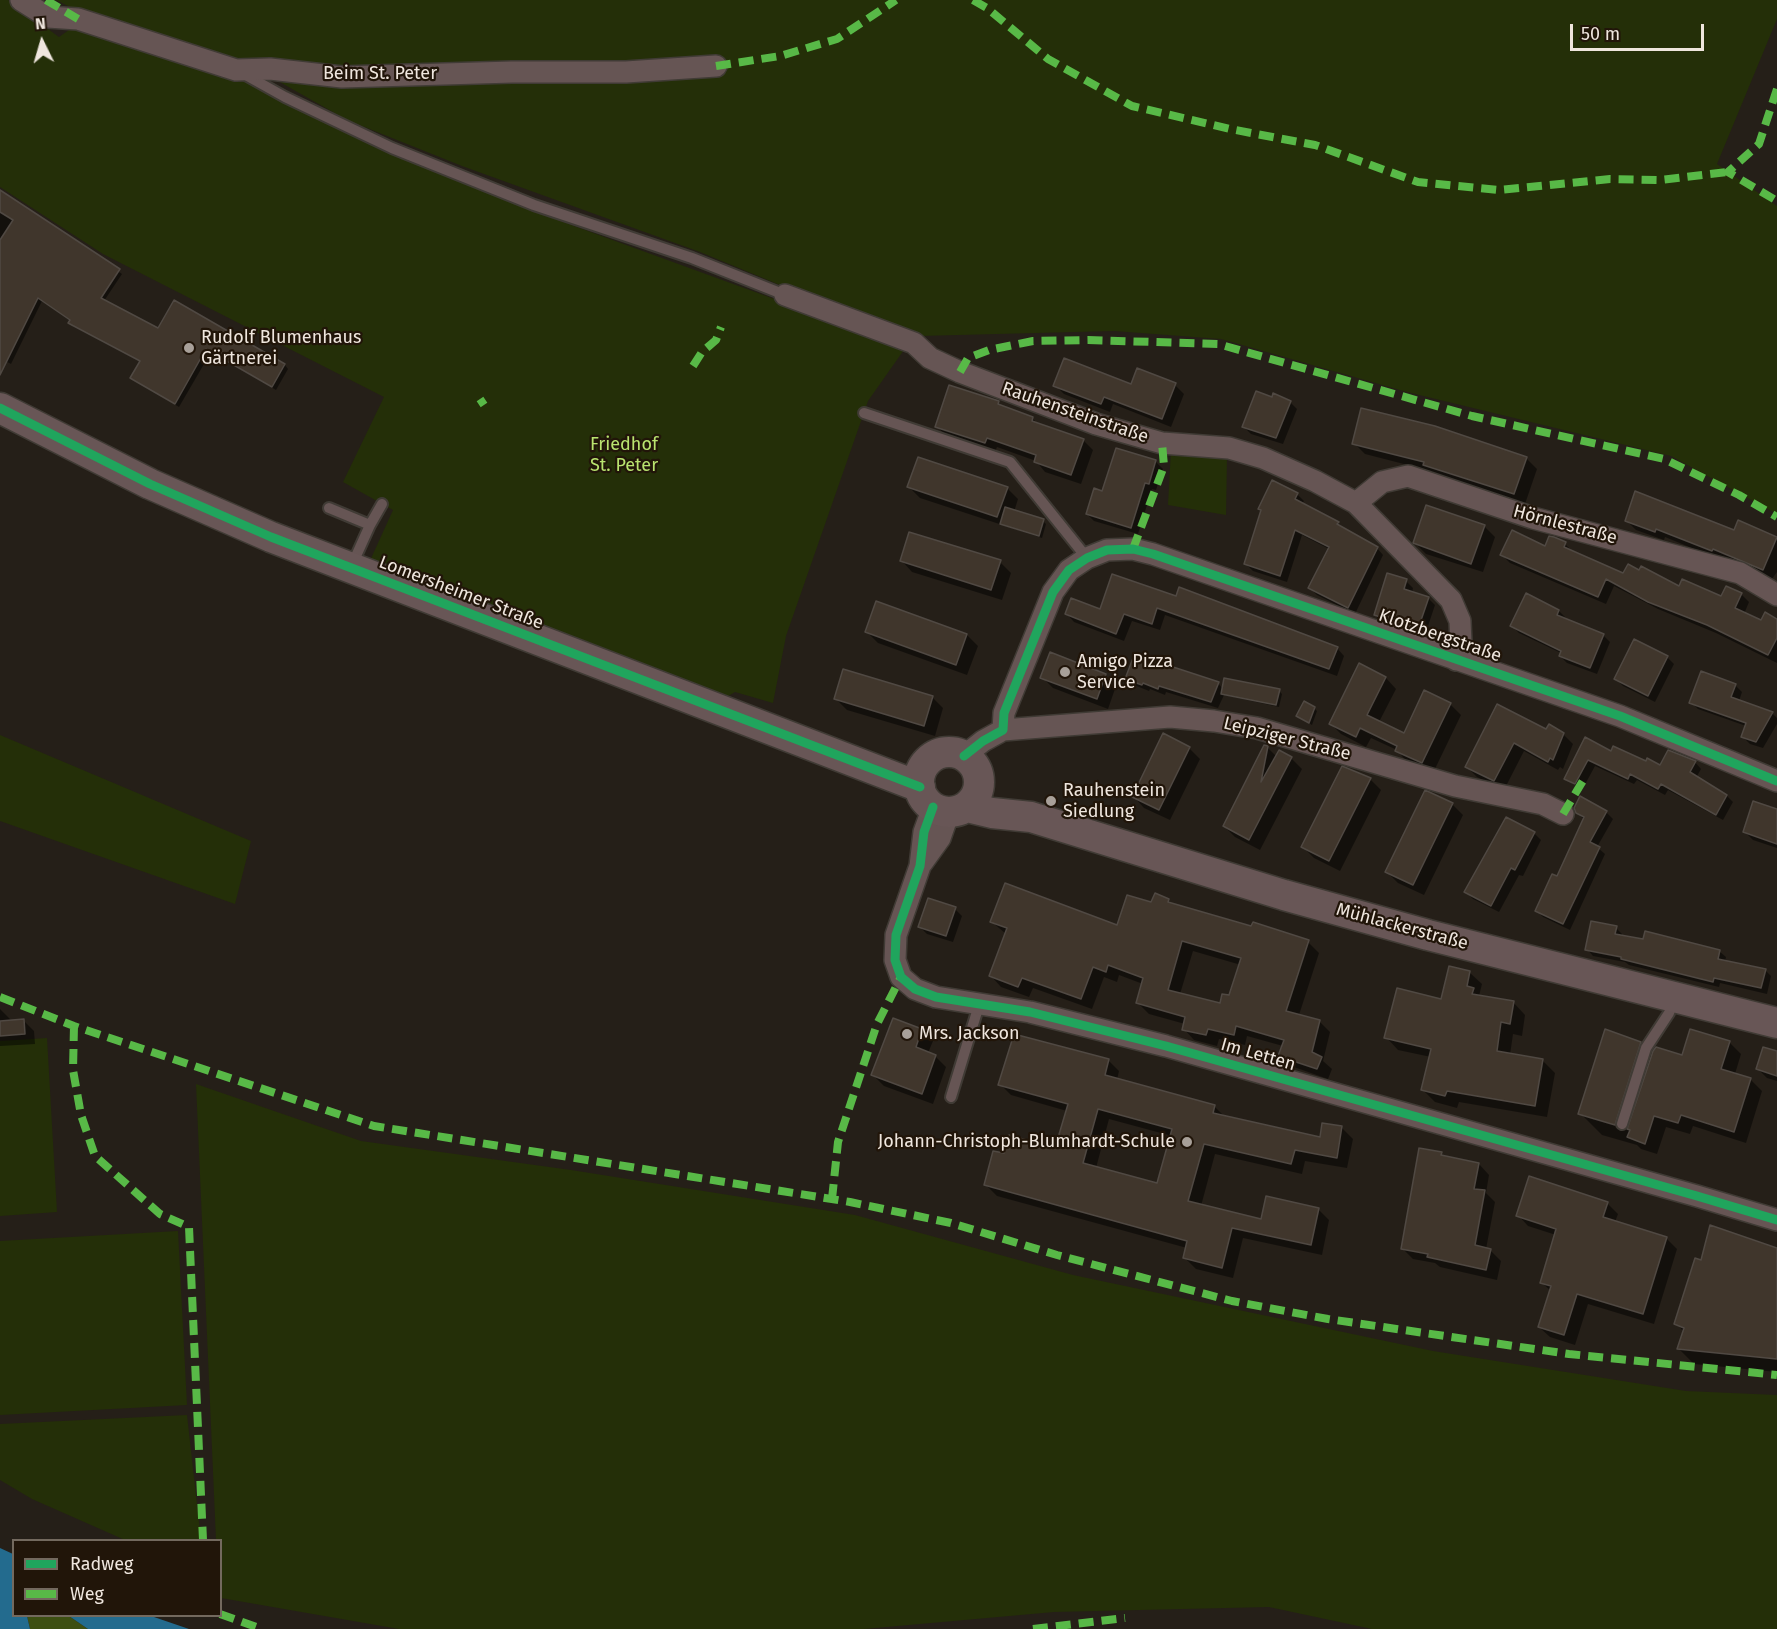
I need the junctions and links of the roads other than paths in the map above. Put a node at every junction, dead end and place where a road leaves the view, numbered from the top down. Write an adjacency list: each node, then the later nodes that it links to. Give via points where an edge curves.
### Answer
1 (21, 0): 3 (street, Beim St. Peter, via 48,17 78,19)
2 (716, 66): 3 (street, Beim St. Peter, via 626,72 342,77 270,69)
3 (236, 70): 4 (lane, via 392,148 534,205 692,258)
4 (785, 295): 7 (street, Rauhensteinstraße, via 914,343 930,358 960,372 1096,424 1162,443 1229,448 1263,458)
5 (0, 408): 12 (street, Lomersheimer Straße, via 150,484)
6 (864, 413): 11 (lane, via 1010,462)
7 (1356, 503): 13 (street, Hörnlestraße, via 1382,482 1408,476 1533,518 1740,573); 14 (street, Rauhensteinstraße, via 1451,600 1460,621 1461,643)
8 (382, 504): 10 (lane)
9 (329, 508): 10 (lane)
10 (370, 525): 12 (lane)
11 (1087, 558): 14 (street, Klotzbergstraße, via 1107,550 1133,549 1153,554); 15 (street, via 1069,570 1053,592 1004,713)
12 (350, 568): 18 (street, Lomersheimer Straße)
13 (1777, 595)
14 (1456, 660): 17 (street, Klotzbergstraße, via 1620,716)
15 (1003, 730): 16 (street); 19 (street, Leipziger Straße, via 1170,717 1214,721 1257,728 1455,786 1543,804)
16 (964, 756): 18 (street, via 976,768)
17 (1777, 781)
18 (946, 793): 20 (street, Mühlackerstraße, via 1000,795 1031,817 1273,892); 21 (street, Im Letten, via 924,832 920,866 896,934 895,960 901,977 915,989)
19 (1563, 814)
20 (1675, 998): 22 (street, Mühlackerstraße); 24 (lane, via 1646,1047)
21 (979, 1005): 23 (lane); 25 (street, Im Letten, via 1030,1012 1166,1046)
22 (1777, 1023)
23 (951, 1097)
24 (1622, 1124)
25 (1777, 1220)

